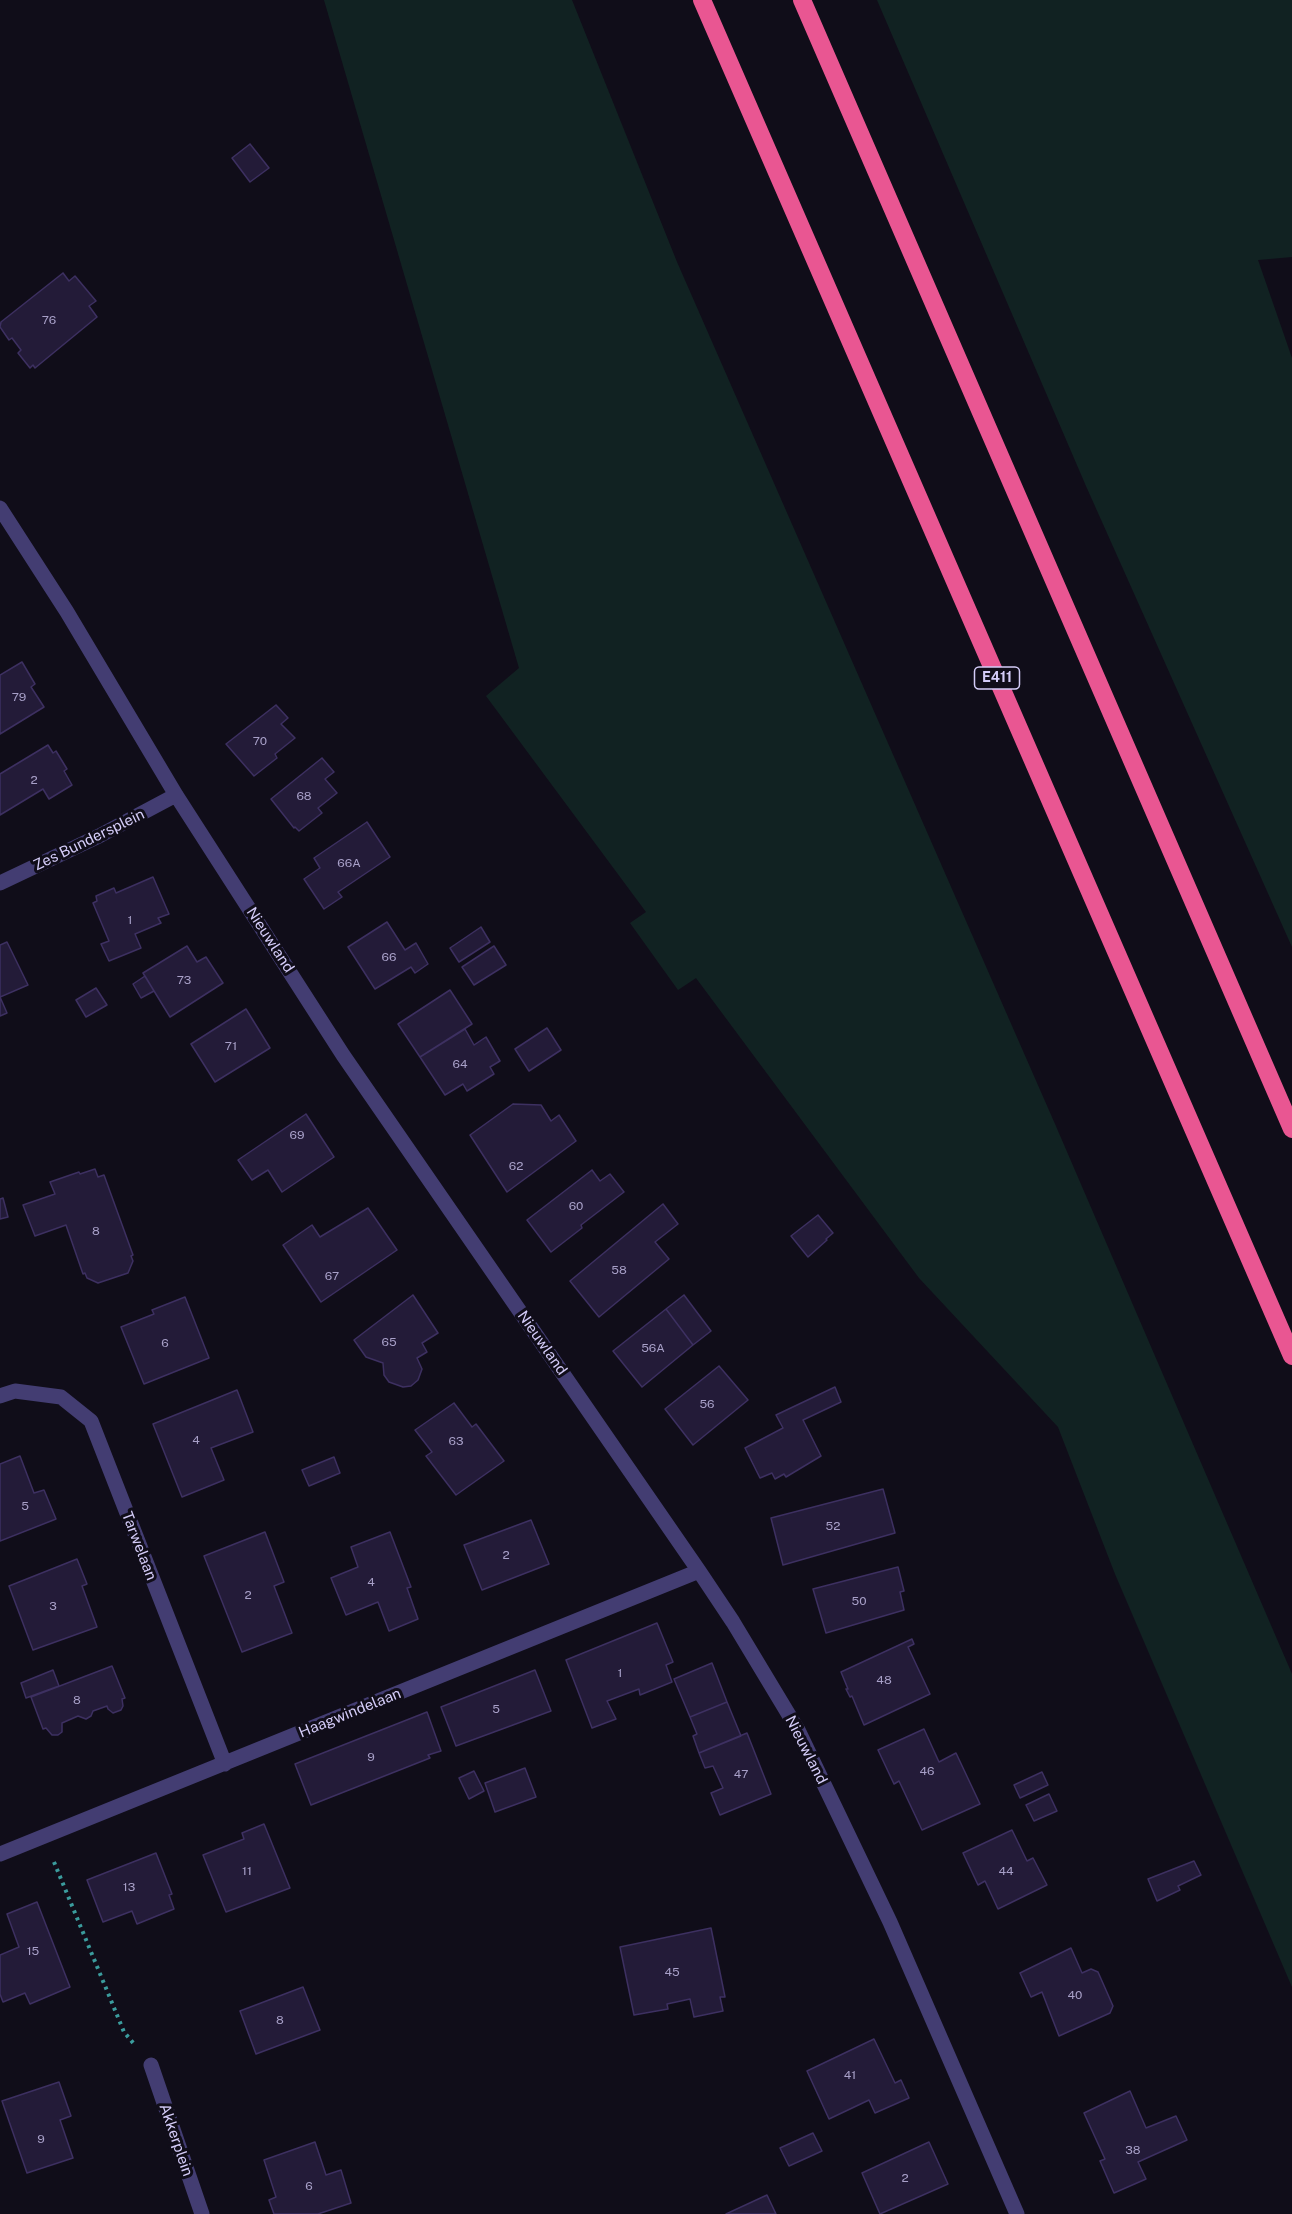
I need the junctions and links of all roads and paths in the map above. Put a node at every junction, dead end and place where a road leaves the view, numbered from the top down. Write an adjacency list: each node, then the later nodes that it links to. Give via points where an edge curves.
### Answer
1 (702, 0): 7 (highway, E411)
2 (802, 0): 6 (highway)
3 (0, 508): 4 (street, Nieuwland)
4 (176, 795): 5 (street, Zes Bundersplein); 9 (street, Nieuwland, via 343,1055)
5 (0, 883)
6 (1292, 1129)
7 (1292, 1356)
8 (0, 1396): 10 (street, Tarwelaan, via 15,1391 61,1397 91,1421)
9 (699, 1571): 10 (street, Haagwindelaan); 15 (street, Nieuwland, via 798,1730 890,1922)
10 (225, 1764): 11 (street, Haagwindelaan)
11 (43, 1836): 12 (street, Haagwindelaan); 13 (path, via 124,2032)
12 (0, 1854)
13 (151, 2065): 14 (street, Akkerplein)
14 (202, 2214)
15 (1017, 2214)

